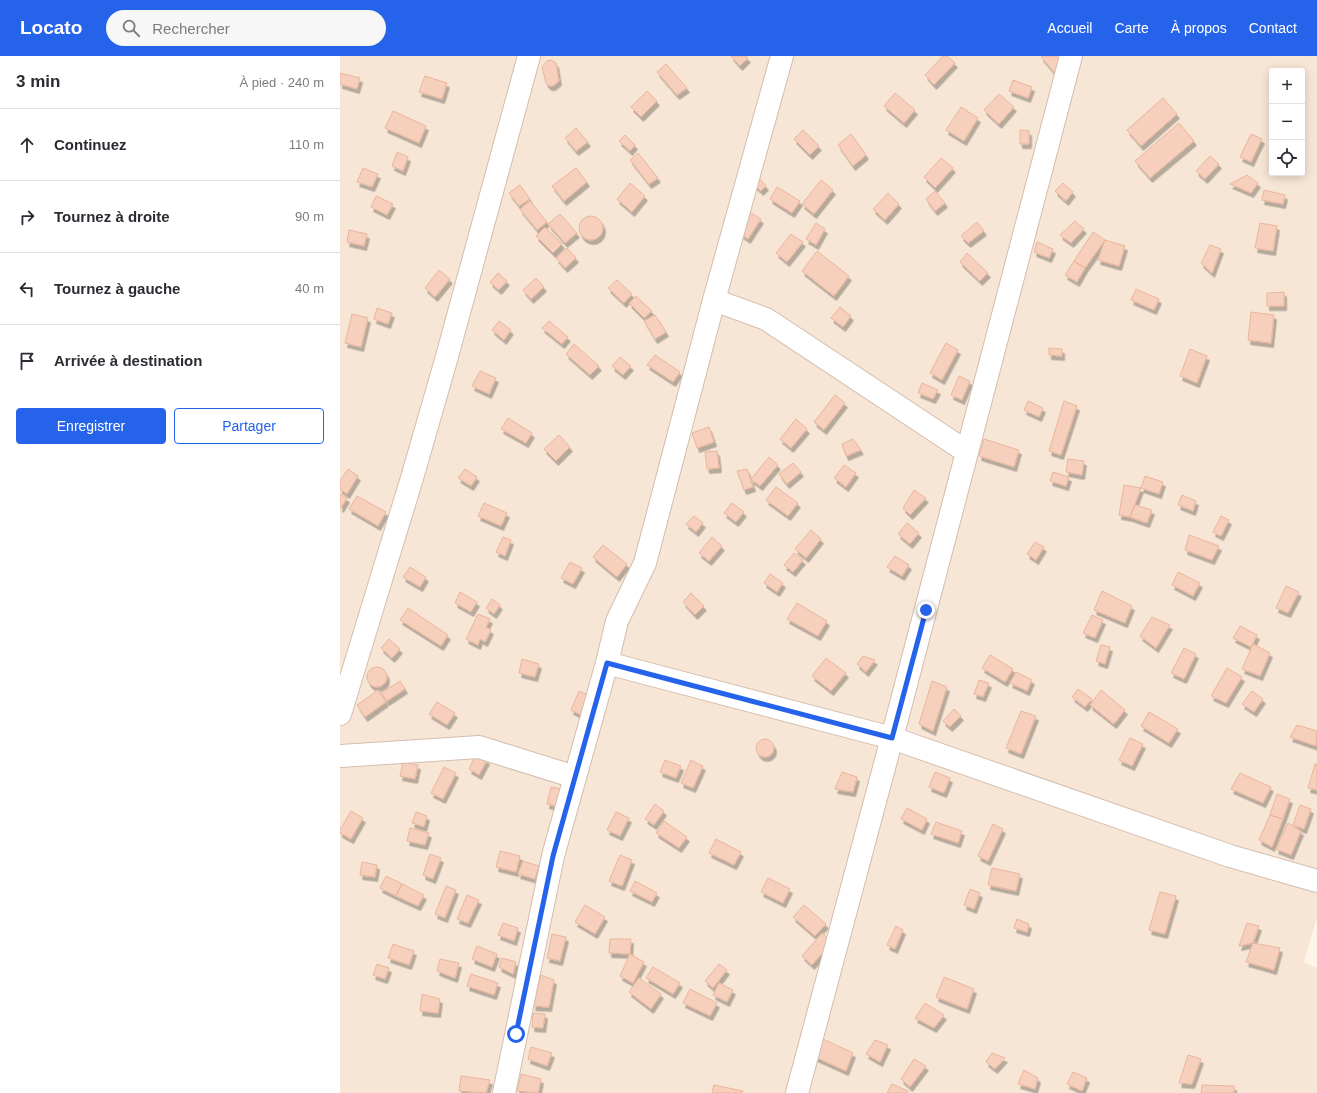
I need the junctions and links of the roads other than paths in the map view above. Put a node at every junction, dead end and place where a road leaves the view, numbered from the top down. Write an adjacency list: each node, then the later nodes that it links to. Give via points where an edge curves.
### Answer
1 (529, 56): 7 (street, via 440,382)
2 (782, 56): 4 (street)
3 (1071, 56): 5 (street)
4 (714, 300): 5 (street, via 766,319); 6 (street, via 646,563 616,621)
5 (967, 452): 8 (street)
6 (607, 663): 8 (street); 10 (street)
7 (340, 714)
8 (892, 738): 11 (street, via 1230,856); 13 (street)
9 (340, 756): 10 (street, via 479,747)
10 (575, 777): 12 (street, via 553,856)
11 (1317, 881)
12 (504, 1093)
13 (797, 1093)

